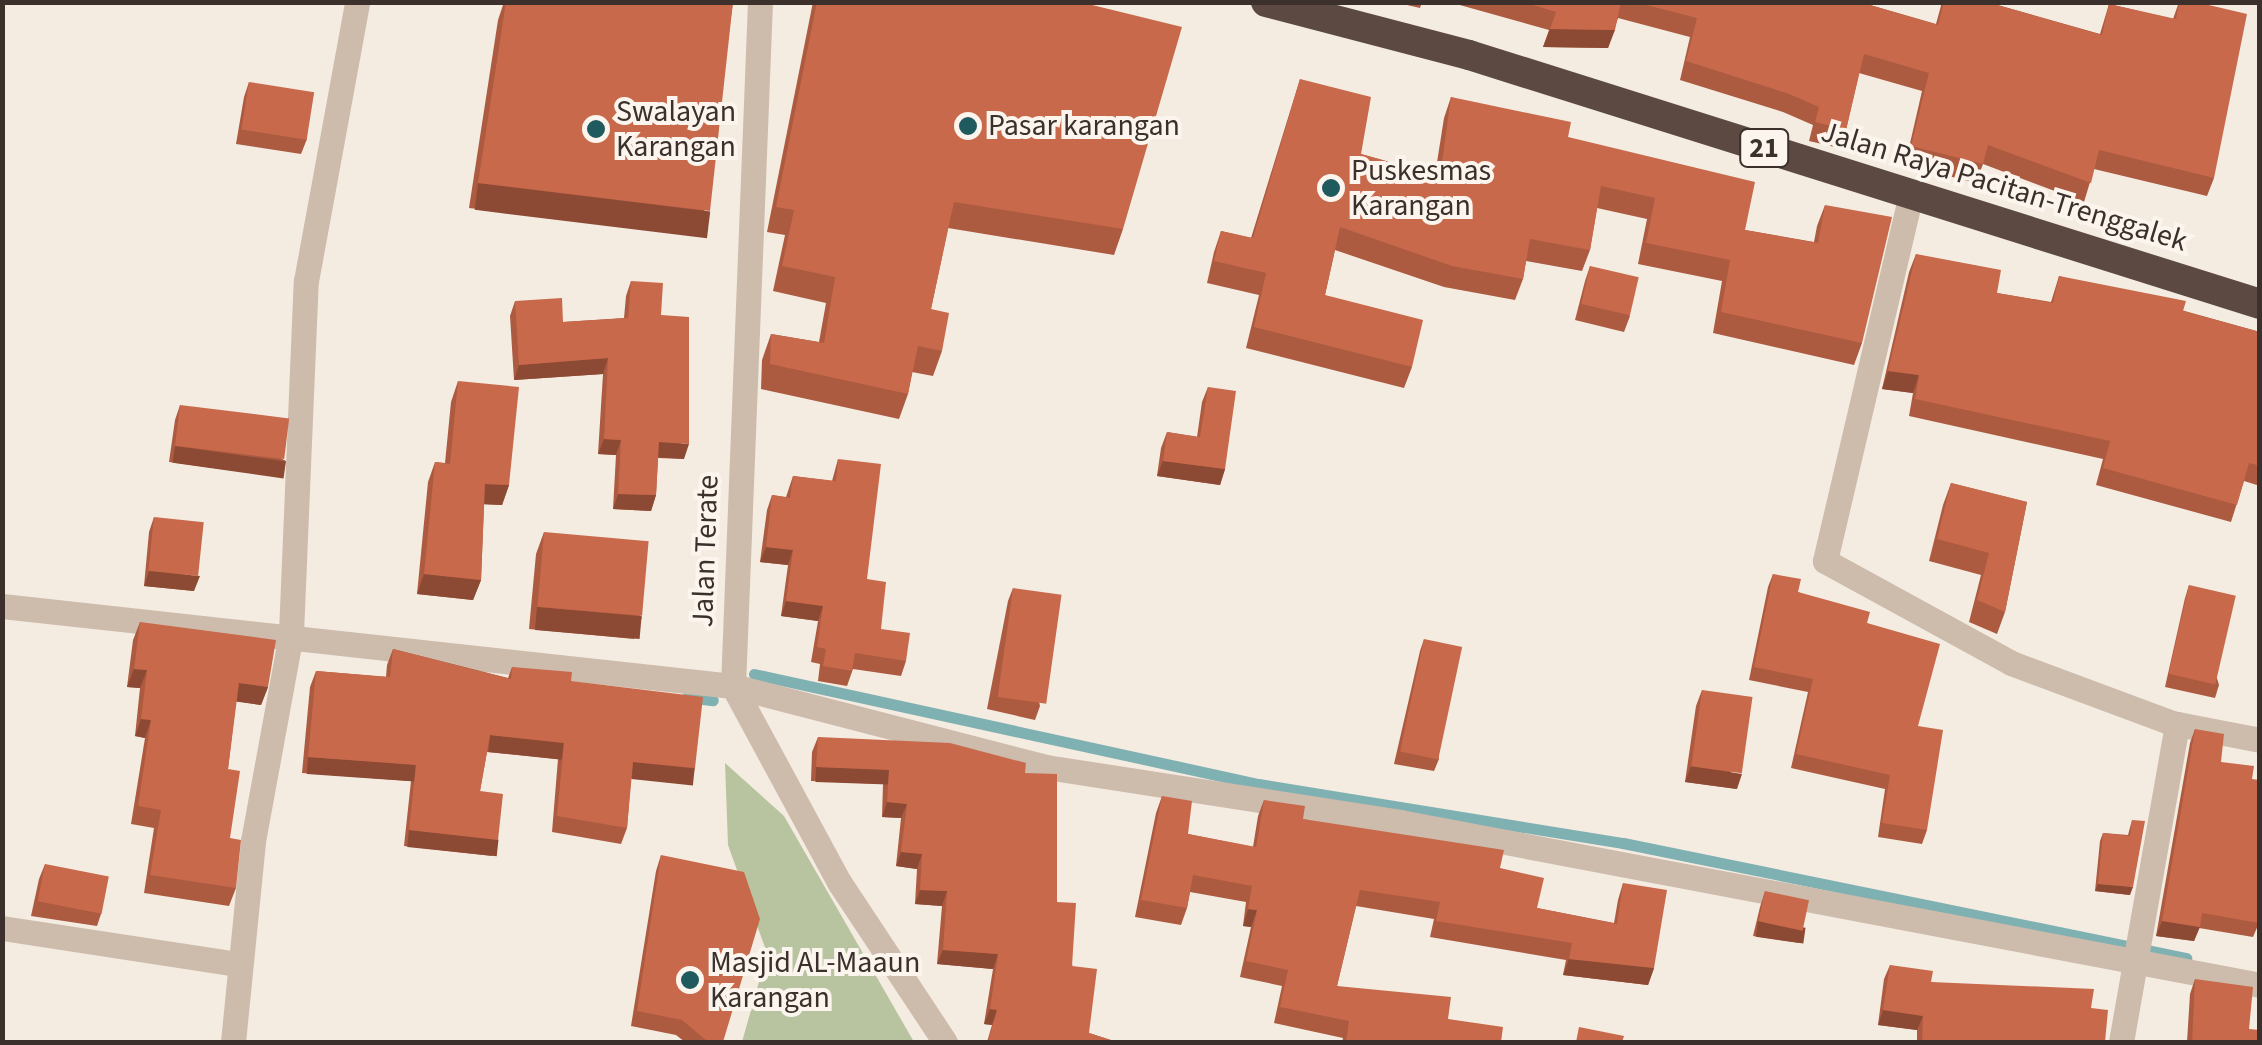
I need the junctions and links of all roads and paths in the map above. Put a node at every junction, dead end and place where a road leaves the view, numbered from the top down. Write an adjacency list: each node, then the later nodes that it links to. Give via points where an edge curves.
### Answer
1 (357, 2): 7 (street, via 306,281)
2 (760, 2): 8 (street, Jalan Terate)
3 (1266, 2): 4 (highway, Jalan Raya Pacitan-Trenggalek / 21, via 1469,55)
4 (1911, 194): 5 (highway, Jalan Raya Pacitan-Trenggalek / 21); 9 (street, via 1825,561 2012,663)
5 (2260, 304)
6 (2, 606): 7 (street)
7 (291, 632): 8 (street); 13 (street)
8 (733, 686): 12 (street, via 1046,767); 16 (street, via 839,882)
9 (2176, 724): 10 (street); 12 (street, via 2160,847)
10 (2260, 740)
11 (2, 928): 13 (street)
12 (2132, 946): 14 (street); 17 (street)
13 (238, 964): 15 (street)
14 (2260, 985)
15 (233, 1042)
16 (945, 1042)
17 (2121, 1042)

